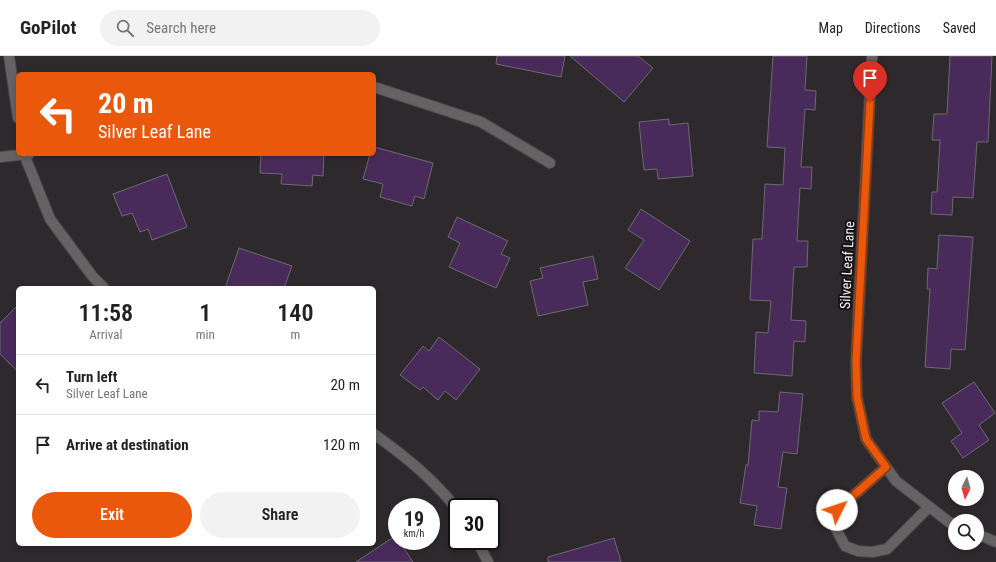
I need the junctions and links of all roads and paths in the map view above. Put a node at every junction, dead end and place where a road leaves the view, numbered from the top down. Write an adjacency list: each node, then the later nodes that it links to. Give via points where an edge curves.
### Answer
1 (9, 56): 4 (street)
2 (872, 56): 11 (street, Silver Leaf Lane, via 856,361 857,397 866,439)
3 (376, 88): 8 (street, via 481,122)
4 (16, 104)
5 (16, 155): 7 (street)
6 (27, 156): 9 (street, via 50,219)
7 (0, 157)
8 (550, 163)
9 (102, 286)
10 (376, 435): 12 (street, via 410,460)
11 (886, 467): 13 (street, Silver Leaf Lane, via 896,481); 13 (street, via 837,510 834,525 845,546 858,551 872,552 887,549)
12 (448, 498)
13 (929, 507): 14 (street, Silver Leaf Lane)
14 (948, 521)
15 (984, 537): 16 (street)
16 (996, 542)
17 (482, 550): 18 (street)
18 (488, 562)

